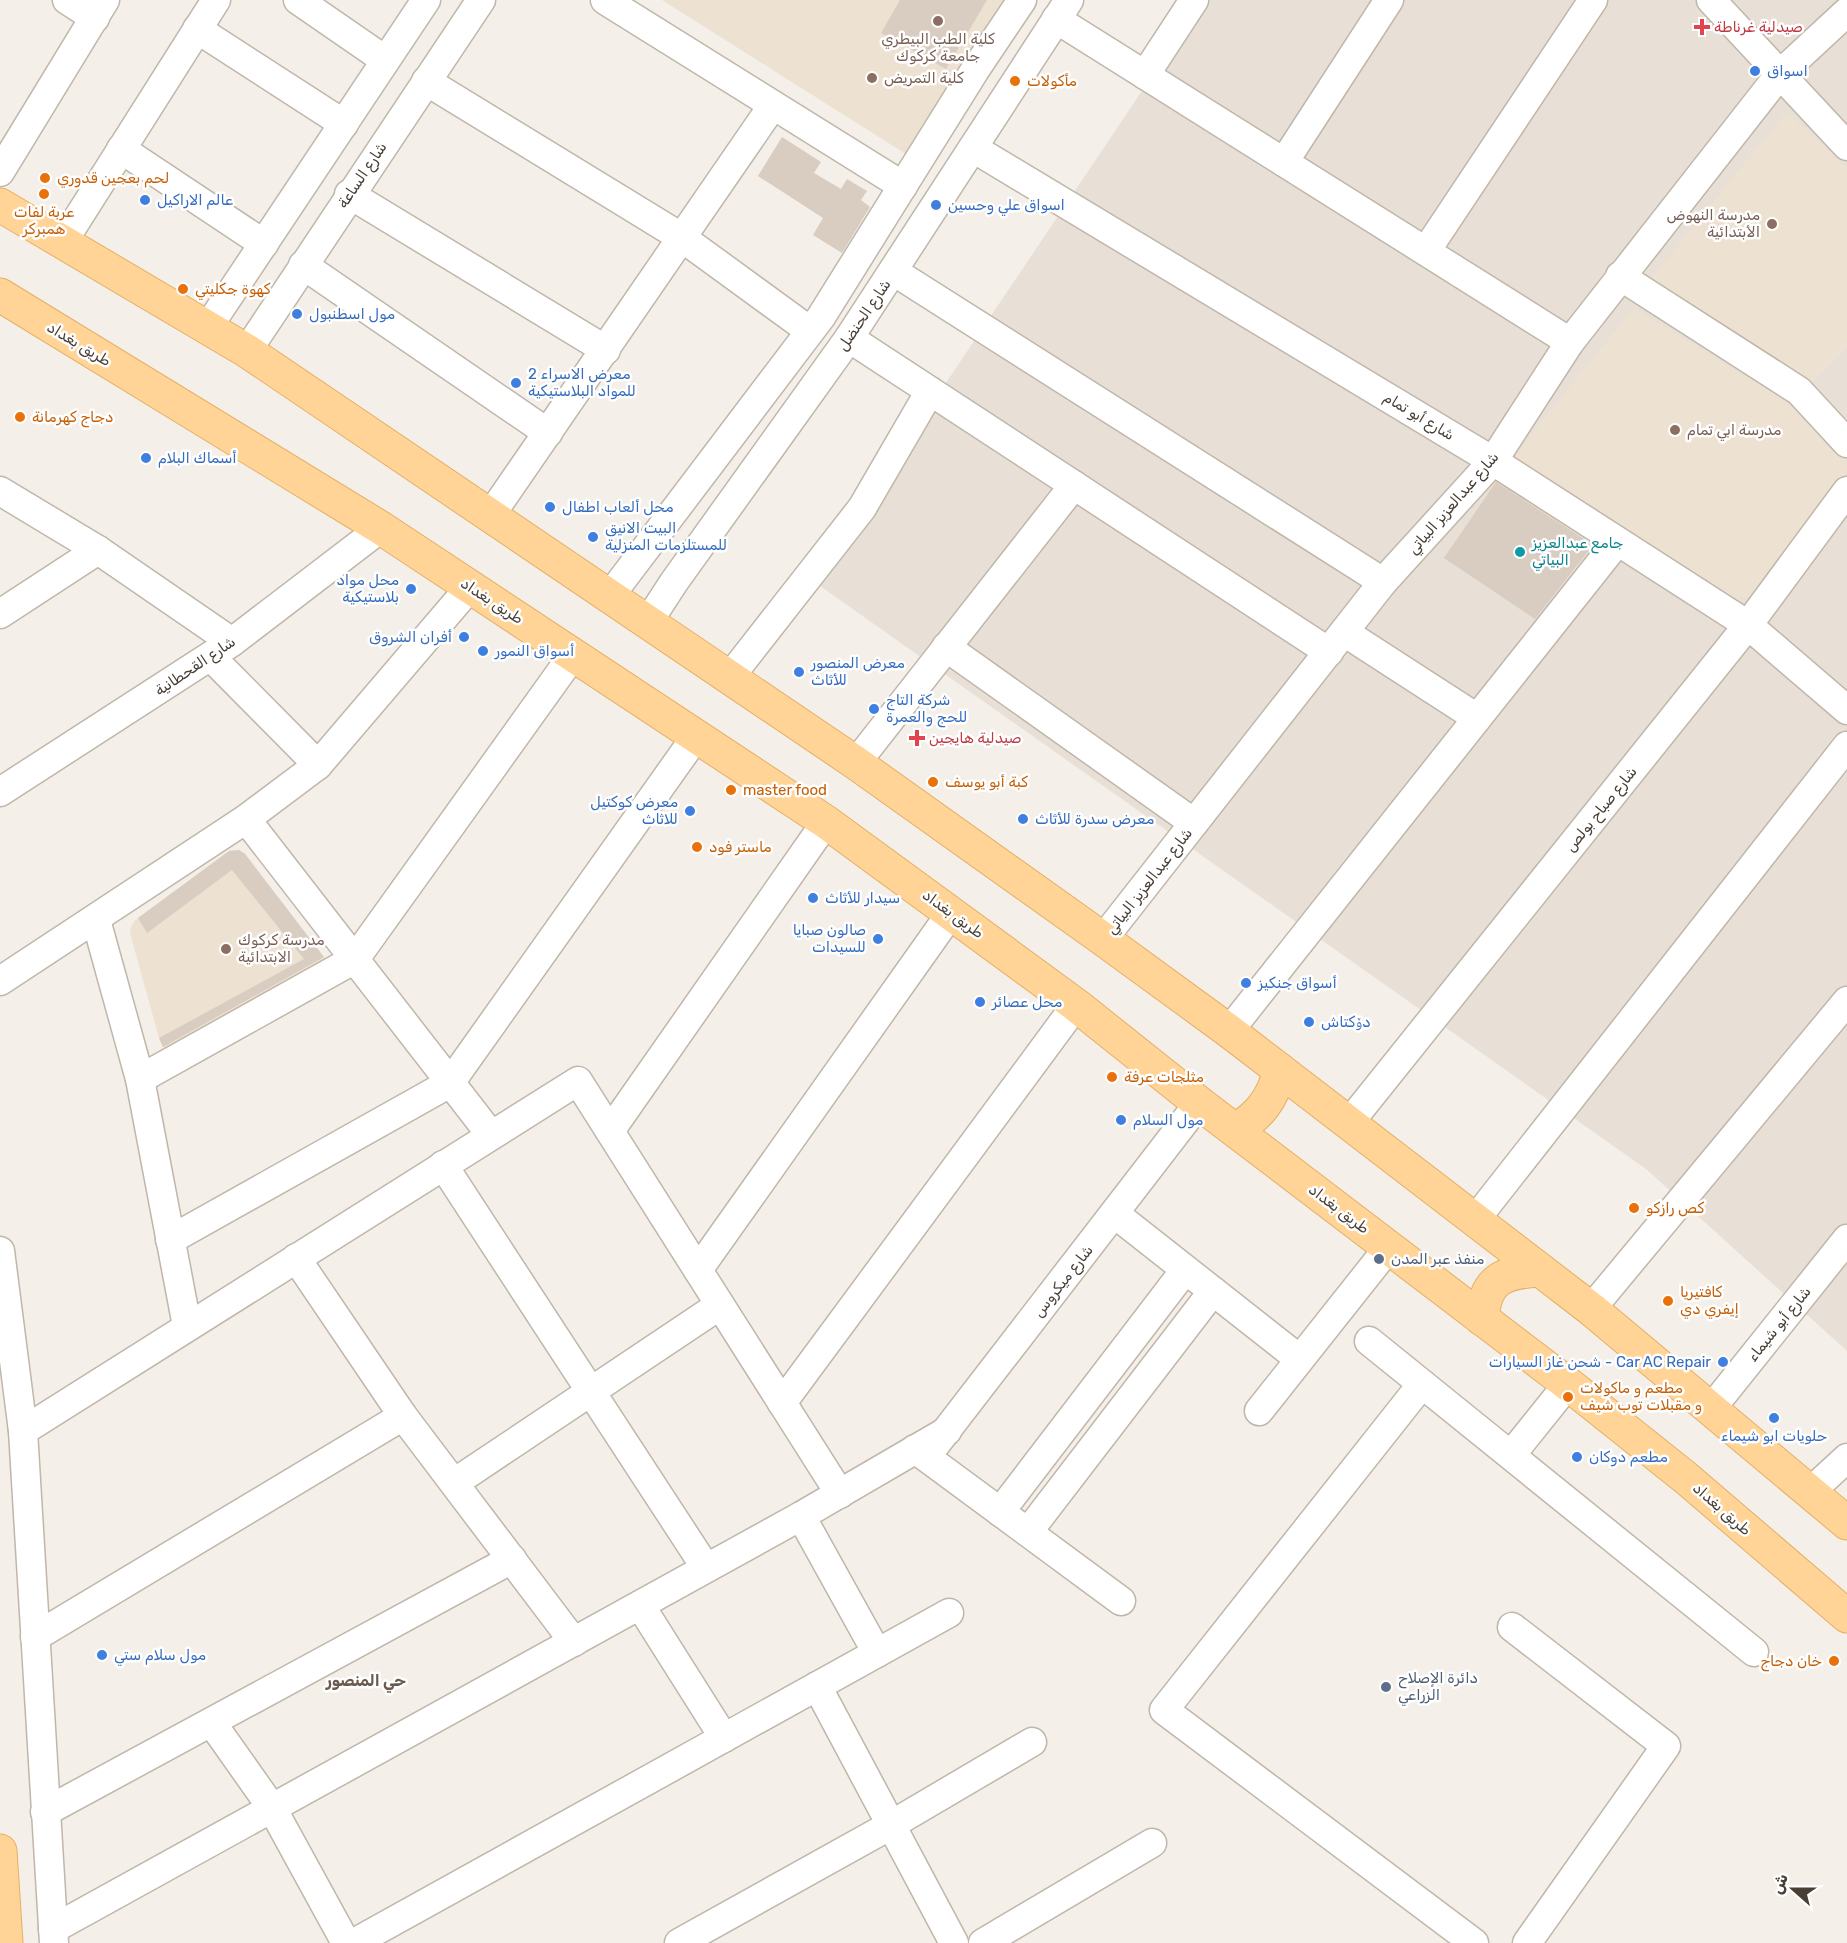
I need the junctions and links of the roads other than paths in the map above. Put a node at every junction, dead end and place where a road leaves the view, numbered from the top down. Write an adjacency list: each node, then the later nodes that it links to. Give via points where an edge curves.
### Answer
1 (68, 0): 12 (street)
2 (216, 0): 15 (street)
3 (298, 0): 16 (street)
4 (426, 0): 16 (street)
5 (481, 0): 20 (street, شارع الساعة)
6 (605, 0): 22 (street)
7 (1022, 0): 17 (street)
8 (1194, 0): 19 (street)
9 (1389, 0): 27 (street)
10 (1593, 0): 35 (street)
11 (1711, 0): 18 (street)
12 (100, 9): 28 (street)
13 (1062, 9): 19 (street); 21 (street, شارع الحنضل)
14 (1847, 12): 18 (street, شارع عبدالعزيز البياتي)
15 (197, 29): 23 (street); 26 (street)
16 (385, 60): 23 (street)
17 (975, 70): 21 (street); 29 (street)
18 (1780, 74): 24 (street); 39 (street, شارع عبدالعزيز البياتي)
19 (1145, 75): 27 (street)
20 (426, 81): 30 (street, شارع الساعة); 32 (street)
21 (1008, 94): 25 (street, شارع الحنضل)
22 (773, 105): 29 (street); 32 (street)
23 (344, 124): 34 (street)
24 (1847, 146)
25 (973, 148): 37 (street, شارع الحنضل); 51 (street, شارع أبو تمام)
26 (121, 149): 33 (street); 34 (street)
27 (1284, 162): 35 (street)
28 (0, 172)
29 (903, 186): 43 (street)
30 (349, 194): 36 (street, شارع الساعة); 46 (street)
31 (0, 205): 33 (main road)
32 (681, 237): 43 (street); 46 (street)
33 (64, 240): 42 (main road)
34 (264, 244): 38 (street)
35 (1426, 251): 45 (street)
36 (303, 265): 41 (street, شارع الساعة); 49 (street)
37 (893, 271): 44 (street, شارع الحنضل); 61 (street)
38 (243, 276): 41 (street); 42 (street)
39 (1620, 276): 45 (street, شارع عبدالعزيز البياتي); 50 (street, via 1799,392)
40 (0, 296): 56 (main road, طريق بغداد)
41 (279, 301): 47 (street, شارع الساعة)
42 (208, 327): 47 (main road)
43 (810, 331): 59 (street)
44 (849, 338): 48 (street); 60 (street, شارع الحنضل)
45 (1570, 342): 51 (street, شارع عبدالعزيز البياتي)
46 (606, 350): 49 (street)
47 (247, 351): 55 (main road)
48 (930, 391): 52 (street); 71 (street, via 862,508)
49 (548, 433): 55 (street)
50 (1847, 442)
51 (1493, 461): 57 (street, شارع أبو تمام); 61 (street, شارع عبدالعزيز البياتي)
52 (1074, 485): 67 (street); 68 (street)
53 (0, 491): 58 (street)
54 (1847, 491): 66 (street, شارع صباح بولص)
55 (490, 516): 63 (main road)
56 (381, 528): 62 (main road, طريق بغداد); 69 (street, شارع القحطانية)
57 (1617, 542): 66 (street, شارع أبو تمام); 73 (street)
58 (98, 550): 64 (street); 69 (street)
59 (642, 555): 60 (street, via 644,576 656,584); 63 (street)
60 (674, 582): 65 (street, شارع الحنضل)
61 (1383, 582): 67 (street, شارع عبدالعزيز البياتي)
62 (470, 586): 70 (main road, طريق بغداد); 77 (street)
63 (609, 597): 65 (main road)
64 (0, 614)
65 (648, 622): 71 (main road)
66 (1748, 625): 72 (street, شارع أبو تمام); 94 (street, شارع صباح بولص)
67 (1336, 642): 73 (street); 81 (street, شارع عبدالعزيز البياتي)
68 (946, 647): 76 (street); 81 (street)
69 (221, 650): 77 (street); 78 (street, شارع القحطانية)
70 (573, 655): 74 (main road, طريق بغداد); 85 (street)
71 (729, 678): 76 (main road)
72 (1847, 710)
73 (1478, 718): 89 (street)
74 (697, 735): 80 (main road, طريق بغداد); 92 (street)
75 (1847, 746): 100 (street)
76 (856, 763): 84 (main road)
77 (318, 765): 79 (street)
78 (0, 792)
79 (246, 819): 83 (street); 85 (street)
80 (826, 822): 82 (main road, طريق بغداد); 96 (street)
81 (1194, 824): 84 (street, شارع عبدالعزيز البياتي)
82 (951, 913): 88 (main road, طريق بغداد); 106 (street)
83 (96, 920): 86 (street); 91 (street)
84 (1103, 939): 89 (main road)
85 (355, 959): 91 (street); 92 (street)
86 (0, 981)
87 (1847, 1001): 111 (street)
88 (1076, 1005): 93 (main road, طريق بغداد); 119 (street)
89 (1229, 1031): 90 (main road)
90 (1280, 1070): 94 (main road); 95 (main road, via 1270,1100 1249,1122)
91 (140, 1079): 102 (street)
92 (450, 1083): 97 (street); 102 (street)
93 (1199, 1103): 95 (main road, طريق بغداد); 99 (street, شارع ميكروس)
94 (1349, 1123): 100 (main road)
95 (1235, 1130): 103 (main road, طريق بغداد)
96 (610, 1131): 97 (street, via 578,1081); 106 (street)
97 (491, 1135): 98 (street)
98 (443, 1165): 105 (street); 118 (street)
99 (1115, 1214): 107 (street); 124 (street, شارع ميكروس, via 946,1431)
100 (1475, 1220): 108 (main road)
101 (1847, 1239): 120 (street, شارع أبو شيماء)
102 (170, 1240): 113 (street)
103 (1389, 1247): 112 (main road, طريق بغداد); 115 (street)
104 (0, 1251): 123 (street)
105 (296, 1258): 113 (street); 122 (street)
106 (698, 1270): 110 (street)
107 (1185, 1270): 109 (street); 130 (street)
108 (1540, 1270): 111 (main road); 112 (main road, via 1502,1276 1484,1300)
109 (1213, 1291): 115 (street); 133 (street)
110 (720, 1305): 118 (street); 119 (street)
111 (1591, 1309): 120 (main road)
112 (1482, 1319): 117 (main road, طريق بغداد)
113 (187, 1326): 123 (street)
114 (1369, 1341): 116 (street)
115 (1298, 1358): 121 (street)
116 (1422, 1384): 125 (street); 161 (street, via 1164,1710)
117 (1568, 1384): 125 (street); 139 (main road, طريق بغداد, via 1686,1478)
118 (591, 1391): 127 (street); 135 (street)
119 (782, 1403): 129 (street)
120 (1711, 1409): 128 (main road)
121 (1259, 1411)
122 (403, 1416): 127 (street); 141 (street)
123 (23, 1431): 141 (street)
124 (920, 1454): 129 (street); 130 (street)
125 (1511, 1455): 143 (street)
126 (1847, 1458): 128 (street)
127 (454, 1483): 134 (street)
128 (1810, 1492): 132 (main road)
129 (840, 1494): 131 (street)
130 (1000, 1512): 133 (street)
131 (801, 1516): 135 (street); 144 (street)
132 (1847, 1524)
133 (1028, 1532): 136 (street)
134 (512, 1559): 142 (street); 146 (street)
135 (706, 1568): 137 (street)
136 (1121, 1601)
137 (640, 1605): 142 (street); 147 (street)
138 (949, 1613): 144 (street)
139 (1847, 1616)
140 (1512, 1627): 162 (street, via 1666,1746)
141 (35, 1636): 150 (street)
142 (574, 1642): 149 (street)
143 (1754, 1652)
144 (877, 1653): 145 (street)
145 (817, 1686): 147 (street); 151 (street)
146 (212, 1723): 149 (street); 150 (street)
147 (724, 1738): 157 (street)
148 (1032, 1742): 151 (street)
149 (272, 1808): 154 (street); 156 (street)
150 (45, 1812): 154 (street)
151 (891, 1825): 158 (street); 159 (street)
152 (1152, 1843): 160 (street)
153 (0, 1851): 155 (main road)
154 (53, 1936)
155 (6, 1943)
156 (346, 1943)
157 (354, 1943)
158 (679, 1943)
159 (954, 1943)
160 (983, 1943)
161 (1474, 1943)
162 (1527, 1943)

